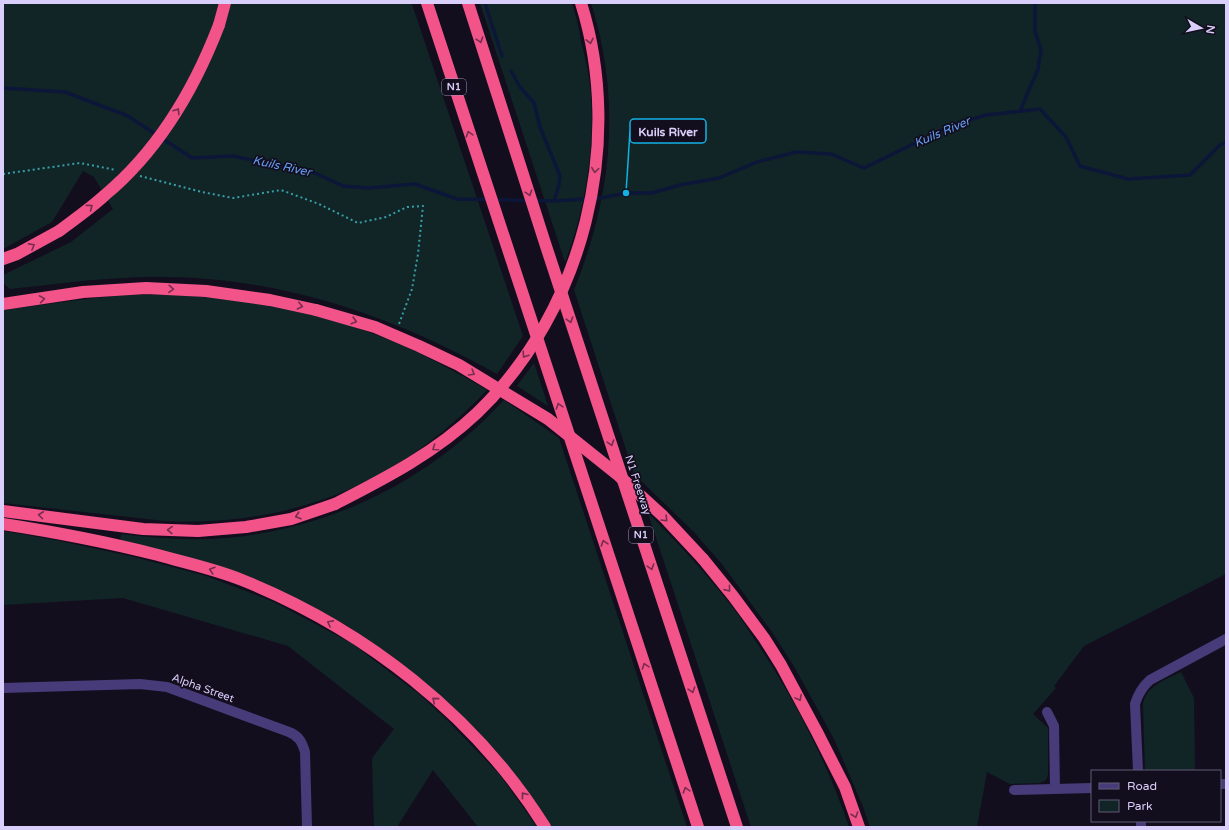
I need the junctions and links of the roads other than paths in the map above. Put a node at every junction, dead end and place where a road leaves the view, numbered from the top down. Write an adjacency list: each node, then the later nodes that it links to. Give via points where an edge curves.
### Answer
1 (226, 3): 5 (highway, one-way to 1, bridge, via 18,254 59,231 106,195 137,164 162,135 183,102 209,52)
2 (427, 3): 18 (highway, N1, one-way to 2)
3 (468, 3): 19 (highway, N1 Freeway / N1, one-way to 19)
4 (580, 3): 7 (highway, one-way to 7, bridge, via 595,68 598,104 598,138 591,196 582,239 563,288 543,328 513,374 478,413 438,446 379,481 336,504 290,519 246,527 198,531 143,529)
5 (3, 259)
6 (3, 304): 20 (highway, one-way to 20, bridge, via 83,292 146,288 206,291 270,300 375,327 459,366 548,419 618,475 663,516 703,559 737,602 781,665 845,787)
7 (3, 511)
8 (3, 524): 17 (highway, one-way to 8, via 494,757 450,713 399,669 340,628 278,596 199,566 134,549)
9 (1226, 639): 12 (street, via 1142,686 1136,704)
10 (3, 688): 16 (street, Alpha Street, via 140,684 167,687 297,735 305,752)
11 (1047, 712): 14 (street, via 1054,726)
12 (1138, 770)
13 (1091, 788): 14 (street)
14 (1054, 789): 15 (street)
15 (1014, 790)
16 (307, 827)
17 (545, 827)
18 (698, 827)
19 (737, 827)
20 (859, 827)

